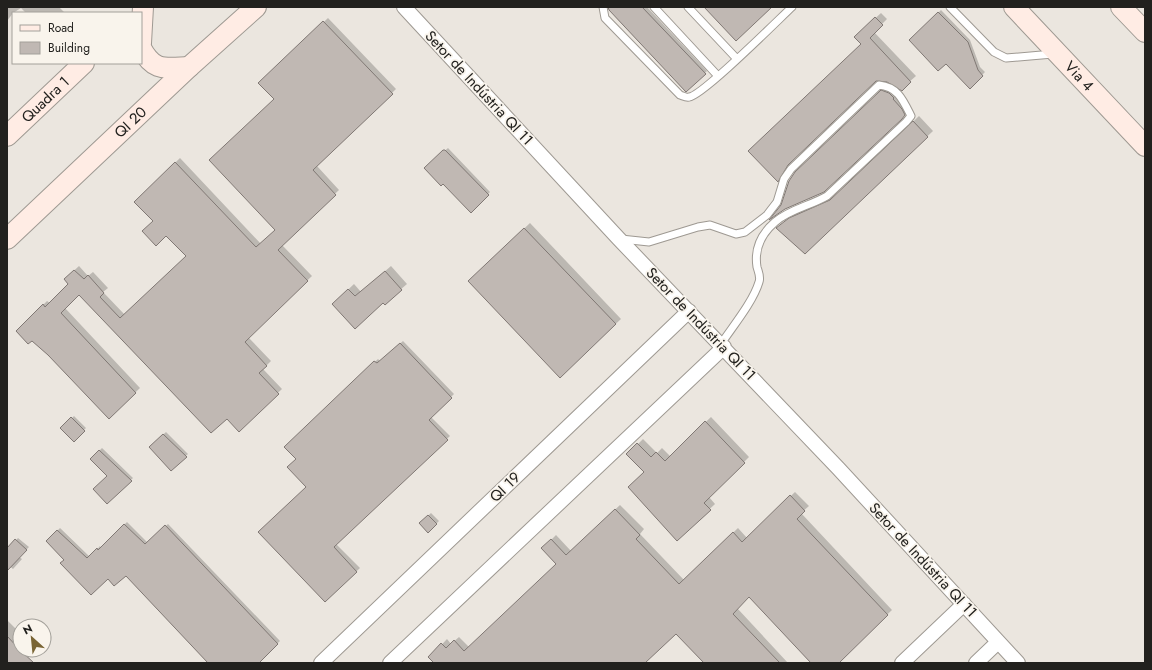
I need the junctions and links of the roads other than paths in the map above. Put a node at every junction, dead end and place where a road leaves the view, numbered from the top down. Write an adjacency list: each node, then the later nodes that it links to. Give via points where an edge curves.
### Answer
1 (143, 7): 11 (street)
2 (256, 7): 17 (street, QI 20)
3 (404, 7): 22 (street, Setor de Indústria QI 11)
4 (602, 7): 18 (lane, via 605,18 680,95 689,97 698,93)
5 (654, 7): 18 (lane)
6 (688, 7): 15 (lane)
7 (792, 7): 15 (lane)
8 (950, 7): 14 (lane, via 994,52 1006,58)
9 (1014, 7): 14 (street, Via 4)
10 (1121, 7): 12 (street)
11 (142, 25)
12 (1145, 32)
13 (142, 50): 17 (street, via 148,61 161,68)
14 (1057, 54): 20 (street, Via 4)
15 (736, 59): 18 (lane)
16 (83, 64): 19 (street, Quadra 1)
17 (188, 67): 21 (street, QI 20)
18 (718, 76)
19 (7, 136)
20 (1145, 146)
21 (7, 239)
22 (619, 239): 23 (street, Setor de Indústria QI 11); 24 (lane, via 649,242 698,226 710,225 736,234 745,232 767,215 777,202 784,179 791,169 879,85 888,86 902,98 911,116 906,122 826,196 786,214 774,223 757,245 755,256 760,280)
23 (689, 311): 24 (street, Setor de Indústria QI 11); 27 (street, QI 19)
24 (723, 346): 25 (street, Setor de Indústria QI 11); 28 (street)
25 (964, 604): 26 (street, Setor de Indústria QI 11); 29 (street)
26 (998, 642): 30 (street); 31 (street, Setor de Indústria QI 11)
27 (321, 663)
28 (390, 663)
29 (902, 663)
30 (976, 663)
31 (1018, 663)

